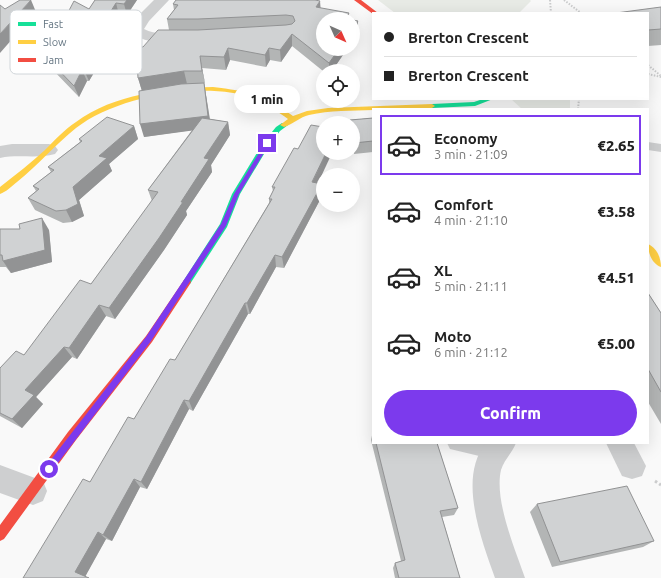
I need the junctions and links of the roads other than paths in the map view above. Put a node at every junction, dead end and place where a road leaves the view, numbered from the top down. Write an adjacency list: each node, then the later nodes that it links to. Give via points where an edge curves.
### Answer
1 (162, 0): 4 (street)
2 (357, 0): 3 (street)
3 (374, 12)
4 (142, 21)
5 (142, 36): 6 (street)
6 (200, 37)
7 (494, 100): 9 (street, via 462,105)
8 (372, 108): 10 (street, via 328,110)
9 (382, 108)
10 (292, 119): 13 (street, via 261,99 236,91 199,90 167,93 145,96 100,111 83,120); 23 (street, via 278,129 267,143 236,194 224,225 149,339 72,436)
11 (649, 146): 12 (lane)
12 (661, 148)
13 (49, 150): 14 (street); 15 (street)
14 (0, 152)
15 (0, 191)
16 (649, 248): 17 (street)
17 (661, 264)
18 (467, 444): 20 (lane)
19 (620, 444): 21 (street)
20 (499, 447): 25 (street, via 490,458 486,478 488,502 495,534)
21 (632, 466)
22 (0, 479): 23 (street)
23 (33, 491): 24 (street)
24 (0, 535)
25 (510, 578)

